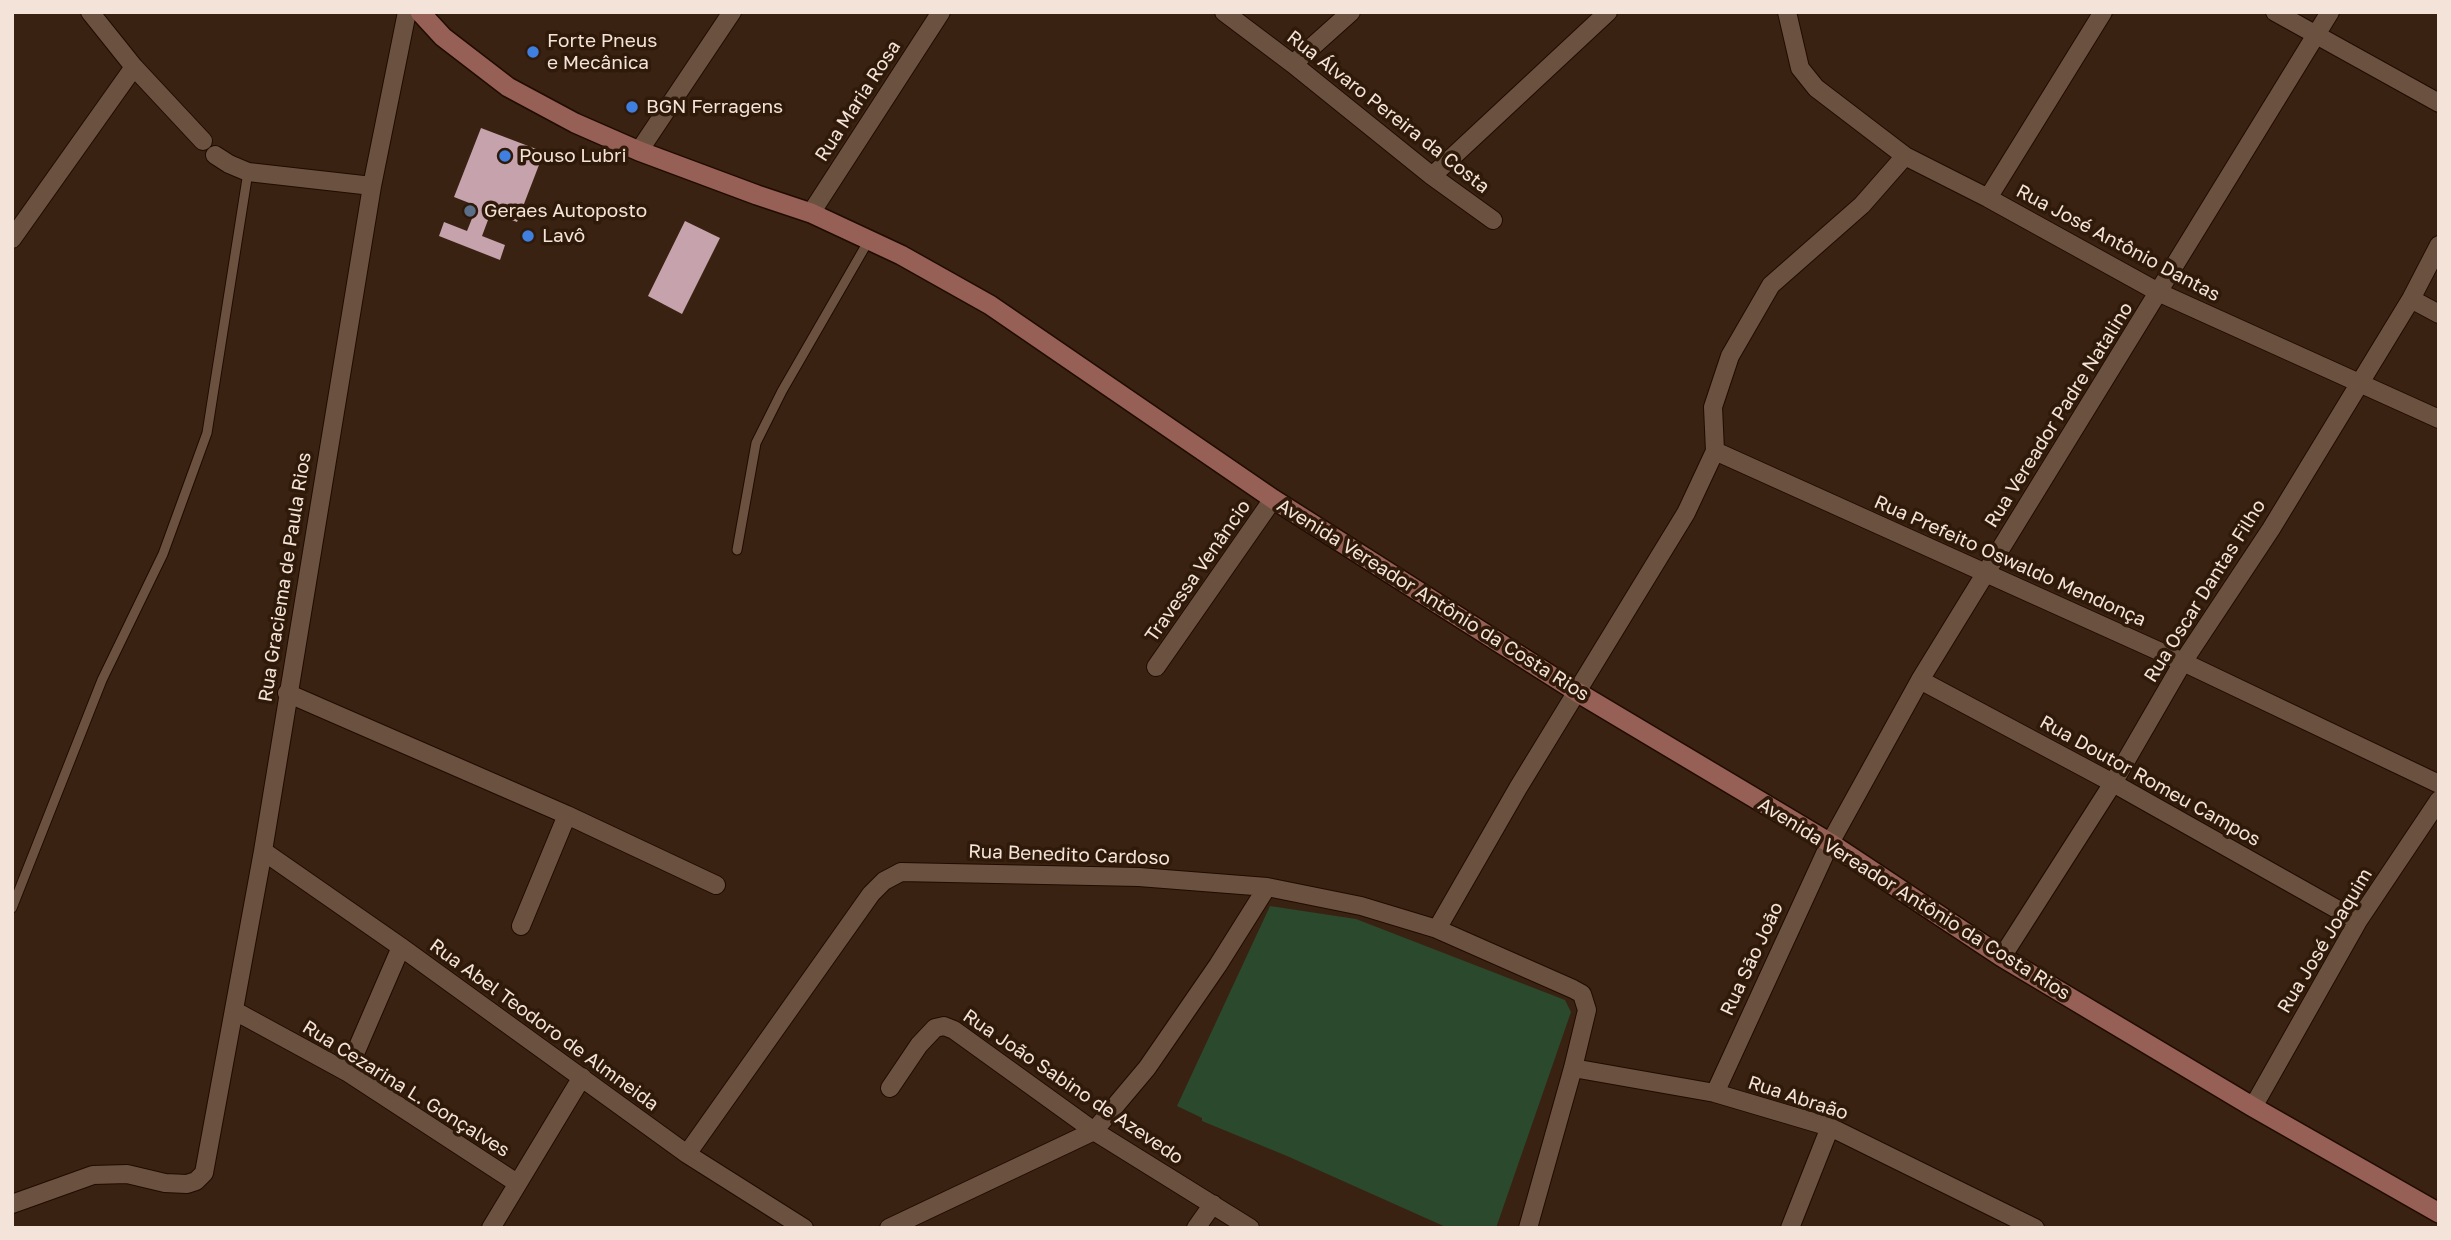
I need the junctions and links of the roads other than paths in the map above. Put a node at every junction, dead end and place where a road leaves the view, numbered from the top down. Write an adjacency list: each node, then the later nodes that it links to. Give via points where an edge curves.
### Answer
1 (90, 12): 15 (street)
2 (407, 12): 21 (street, Rua Graciema de Paula Rios)
3 (420, 12): 17 (main road, Avenida Vereador Antônio da Costa Rios, via 443,37 508,87)
4 (732, 12): 17 (street)
5 (941, 12): 23 (street, Rua Maria Rosa)
6 (1224, 12): 14 (street, Rua Álvaro Pereira da Costa)
7 (1351, 12): 14 (street)
8 (1608, 12): 20 (street)
9 (1787, 12): 18 (street, Rua José Antônio Dantas, via 1800,68 1816,88)
10 (2103, 12): 22 (street)
11 (2275, 12): 13 (street)
12 (2330, 12): 13 (street, Rua Vereador Padre Natalino)
13 (2317, 34): 16 (street); 28 (street, Rua Vereador Padre Natalino)
14 (1293, 64): 20 (street, Rua Álvaro Pereira da Costa)
15 (134, 67): 19 (street, via 209,148); 25 (street)
16 (2439, 103)
17 (639, 151): 23 (main road, Avenida Vereador Antônio da Costa Rios)
18 (1905, 156): 22 (street, Rua José Antônio Dantas); 33 (street, via 1862,205 1771,285 1730,356 1713,407)
19 (248, 172): 21 (street); 50 (lane, via 207,433 163,554 102,680)
20 (1432, 176): 24 (street, Rua Álvaro Pereira da Costa)
21 (372, 186): 41 (street, Rua Graciema de Paula Rios)
22 (1988, 198): 28 (street, Rua José Antônio Dantas)
23 (811, 212): 26 (main road, Avenida Vereador Antônio da Costa Rios)
24 (1493, 220)
25 (12, 239)
26 (869, 240): 34 (main road, Avenida Vereador Antônio da Costa Rios, via 990,305); 35 (lane, via 756,443)
27 (2439, 245): 29 (street, Rua Oscar Dantas Filho)
28 (2160, 293): 31 (street, Rua José Antônio Dantas); 36 (street, Rua Vereador Padre Natalino)
29 (2411, 299): 30 (street); 31 (street, Rua Oscar Dantas Filho)
30 (2439, 314)
31 (2358, 383): 32 (street, Rua José Antônio Dantas); 37 (street, Rua Oscar Dantas Filho)
32 (2439, 419)
33 (1715, 451): 36 (street, Rua Prefeito Oswaldo Mendonça); 40 (street, via 1686,513)
34 (1273, 499): 38 (street, Travessa Venâncio); 40 (main road, Avenida Vereador Antônio da Costa Rios)
35 (737, 550)
36 (1985, 574): 37 (street, Rua Prefeito Oswaldo Mendonça); 39 (street, Rua Vereador Padre Natalino)
37 (2183, 662): 42 (street, Rua Oscar Dantas Filho); 43 (street, Rua Prefeito Oswaldo Mendonça)
38 (1156, 667)
39 (1920, 681): 42 (street, Rua Doutor Romeu Campos); 46 (street, Rua Vereador Padre Natalino)
40 (1577, 692): 46 (main road, Avenida Vereador Antônio da Costa Rios); 53 (street)
41 (287, 693): 45 (street); 47 (street, Rua Graciema de Paula Rios)
42 (2113, 783): 51 (street, Rua Doutor Romeu Campos); 55 (street, Rua Oscar Dantas Filho)
43 (2439, 784)
44 (2439, 800): 51 (street, Rua José Joaquim)
45 (567, 815): 48 (street); 52 (street)
46 (1829, 843): 55 (main road, Avenida Vereador Antônio da Costa Rios); 61 (street, Rua São João)
47 (262, 851): 54 (street, Rua Abel Teodoro de Almneida); 56 (street, Rua Graciema de Paula Rios)
48 (716, 885)
49 (1267, 887): 53 (street, Rua Benedito Cardoso, via 1361,906); 64 (street, via 1147,1068); 65 (street, Rua Benedito Cardoso, via 1139,877 901,872 871,894)
50 (12, 908)
51 (2358, 921): 62 (street, Rua José Joaquim)
52 (521, 926)
53 (1437, 929): 57 (street, Rua Benedito Cardoso, via 1582,994 1587,1010)
54 (401, 947): 58 (street); 59 (street, Rua Abel Teodoro de Almneida)
55 (2002, 957): 62 (main road, Avenida Vereador Antônio da Costa Rios)
56 (235, 1011): 58 (street, Rua Cezarina L. Gonçalves); 67 (street, Rua Graciema de Paula Rios, via 204,1174 196,1181 165,1183 127,1174 93,1175)
57 (1573, 1068): 61 (street, Rua Abraão); 75 (street)
58 (347, 1072): 66 (street, Rua Cezarina L. Gonçalves)
59 (582, 1077): 65 (street, Rua Abel Teodoro de Almneida); 66 (street)
60 (890, 1088): 64 (street, Rua João Sabino de Azevedo, via 919,1045 935,1028 944,1026)
61 (1715, 1093): 63 (street, Rua Abraão)
62 (2253, 1107): 69 (main road, Avenida Vereador Antônio da Costa Rios)
63 (1830, 1127): 76 (street); 77 (street, Rua Abraão)
64 (1094, 1131): 68 (street, Rua João Sabino de Azevedo); 70 (street)
65 (687, 1154): 72 (street, Rua Abel Teodoro de Almneida)
66 (517, 1183): 71 (street)
67 (12, 1204)
68 (1213, 1204): 73 (street); 74 (street, Rua João Sabino de Azevedo)
69 (2439, 1213)
70 (895, 1227)
71 (491, 1228)
72 (804, 1228)
73 (1196, 1228)
74 (1250, 1228)
75 (1528, 1228)
76 (1790, 1228)
77 (2035, 1228)

